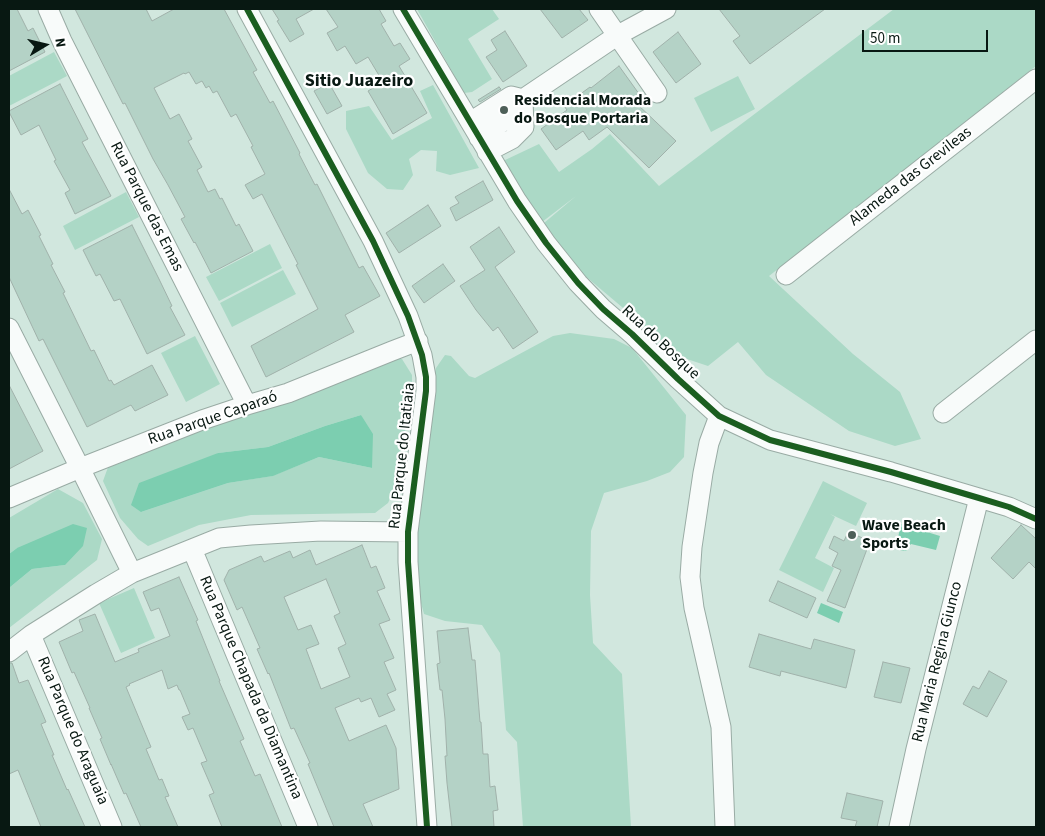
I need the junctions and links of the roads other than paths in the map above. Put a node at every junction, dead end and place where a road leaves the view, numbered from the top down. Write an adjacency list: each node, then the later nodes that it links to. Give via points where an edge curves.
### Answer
1 (48, 9): 16 (street, Rua Parque das Emas)
2 (247, 9): 15 (street, Rua Parque do Itatiaia, via 373,241)
3 (403, 9): 10 (street, Rua do Bosque)
4 (599, 9): 6 (street)
5 (666, 9): 6 (street)
6 (618, 35): 8 (street); 9 (street)
7 (1036, 79): 12 (street, Alameda das Grevileas)
8 (657, 93)
9 (523, 99): 10 (street, via 511,96); 11 (street)
10 (470, 122): 11 (street, Rua do Bosque)
11 (483, 145): 18 (street, Rua do Bosque, via 516,201 578,282)
12 (786, 275)
13 (9, 328): 19 (street)
14 (1036, 340): 17 (street)
15 (418, 341): 16 (street, Rua Parque Caparaó, via 288,393); 23 (street, Rua Parque do Itatiaia, via 426,391)
16 (247, 405): 19 (street, Rua Parque Caparaó)
17 (943, 413)
18 (719, 416): 21 (street, Rua do Bosque, via 770,440); 31 (street, via 703,474 690,576 694,608 721,727)
19 (80, 468): 20 (street, Rua Parque Caparaó); 25 (street)
20 (9, 498)
21 (979, 498): 22 (street, Rua do Bosque); 32 (street, Rua Maria Regina Giunco)
22 (1036, 519)
23 (408, 532): 24 (street, via 321,531 251,535 219,538); 30 (street, Rua Parque do Itatiaia)
24 (192, 549): 25 (street); 29 (street, Rua Parque Chapada da Diamantina)
25 (132, 573): 26 (street)
26 (31, 636): 27 (street); 28 (street, Rua Parque do Araguaia)
27 (9, 652)
28 (112, 827)
29 (308, 827)
30 (427, 827)
31 (725, 827)
32 (899, 827)

